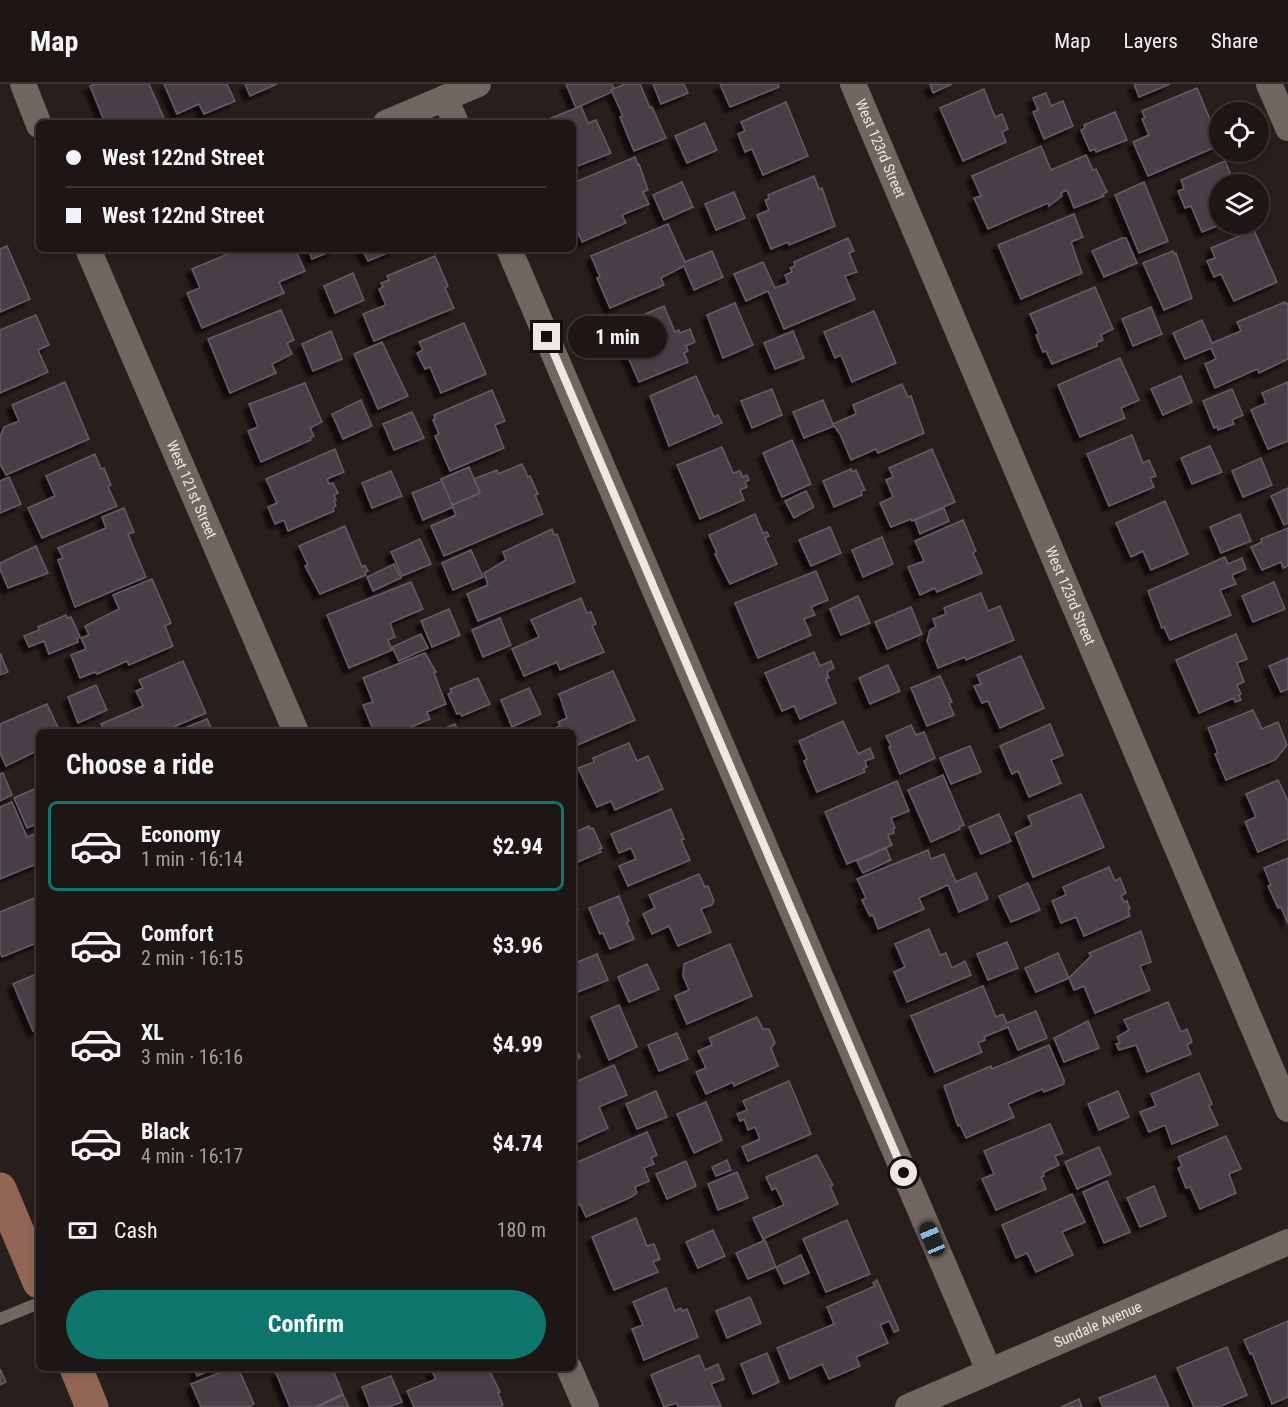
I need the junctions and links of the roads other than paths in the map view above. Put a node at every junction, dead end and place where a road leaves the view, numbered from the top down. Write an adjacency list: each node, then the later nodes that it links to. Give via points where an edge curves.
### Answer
1 (23, 84): 6 (street)
2 (478, 84): 5 (street)
3 (853, 84): 13 (street, West 123rd Street)
4 (1269, 84): 9 (street)
5 (445, 98): 7 (street); 8 (street)
6 (37, 120)
7 (393, 120)
8 (455, 120)
9 (1288, 128)
10 (89, 252): 12 (street, West 121st Street)
11 (511, 252): 21 (street)
12 (295, 729)
13 (1288, 1109)
14 (0, 1190): 16 (main road)
15 (1288, 1242): 21 (street, Sundale Avenue)
16 (36, 1275)
17 (36, 1304): 18 (lane)
18 (0, 1319)
19 (77, 1371): 22 (main road)
20 (570, 1371): 23 (street)
21 (988, 1371): 24 (street, Sundale Avenue)
22 (92, 1407)
23 (586, 1407)
24 (908, 1407)

